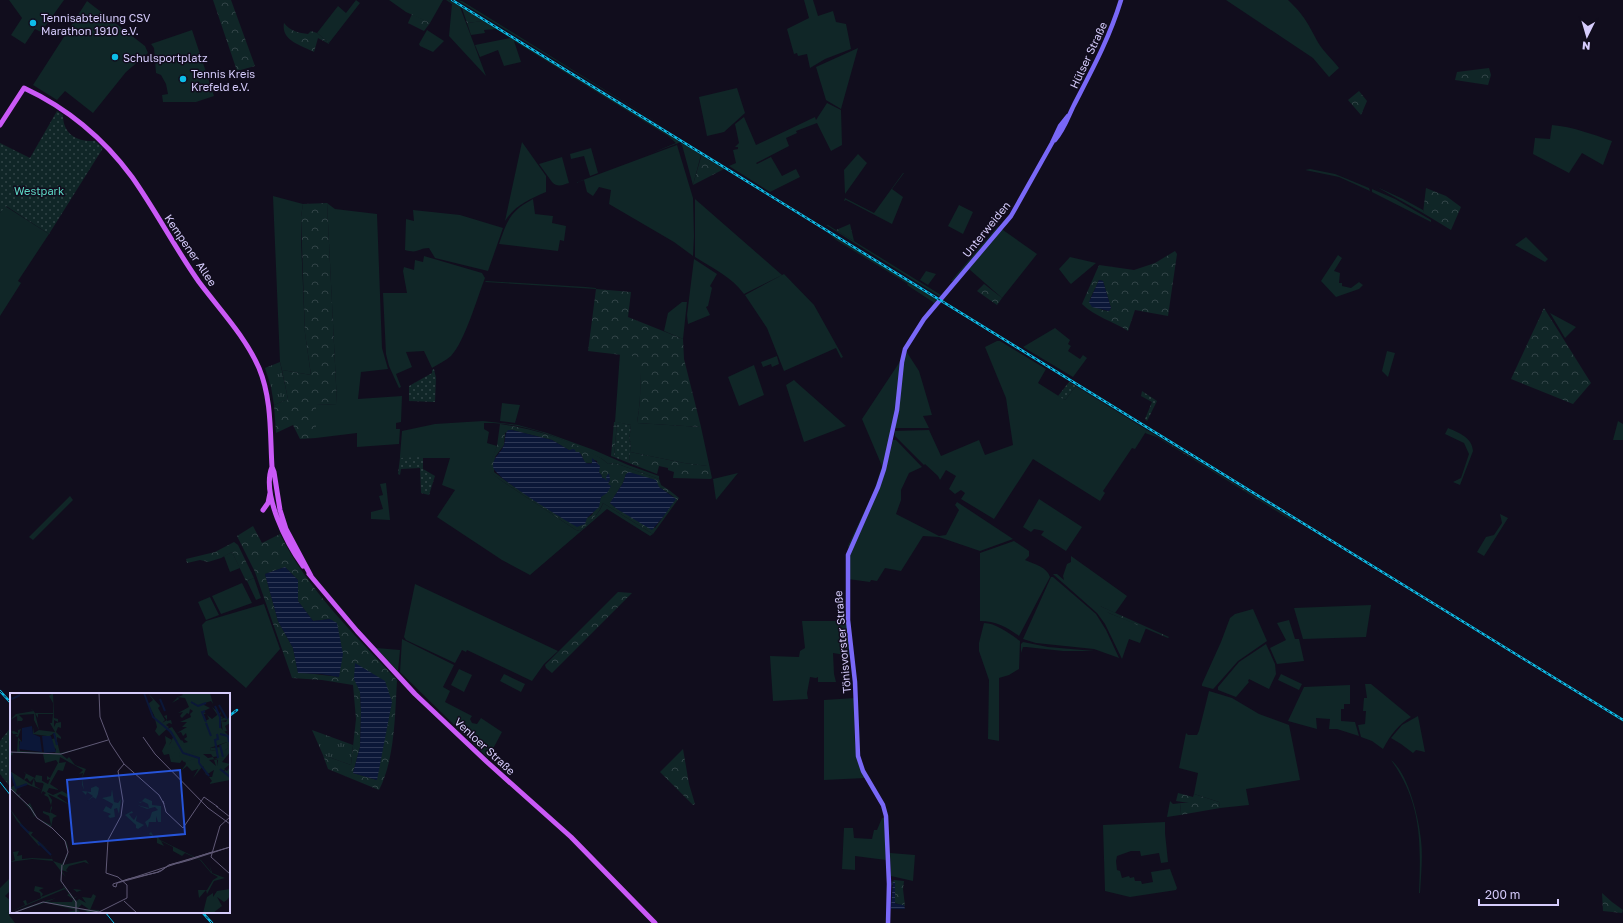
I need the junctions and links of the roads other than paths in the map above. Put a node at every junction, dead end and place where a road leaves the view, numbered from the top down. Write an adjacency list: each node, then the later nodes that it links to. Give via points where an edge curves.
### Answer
1 (1121, 0): 3 (main road, Hülser Straße, via 1095,66)
2 (0, 125): 5 (main road, Kempener Allee, via 24,88 69,113 99,138 133,178 199,282 245,342 259,368 265,384 268,406)
3 (1061, 128): 4 (main road, Unterweiden, via 1011,216)
4 (938, 301): 10 (main road, Tönisvorster Straße, via 916,329 904,352 897,410 884,470 850,548 847,561 848,620 856,682 858,756 886,816)
5 (272, 467): 6 (main road, Kempener Allee); 7 (main road, Kempener Allee)
6 (270, 486): 7 (main road, Kempener Allee); 8 (main road, via 268,503)
7 (277, 509): 9 (main road, Venloer Straße, via 311,576 357,631 415,694 571,837)
8 (263, 510)
9 (655, 923)
10 (888, 923)

